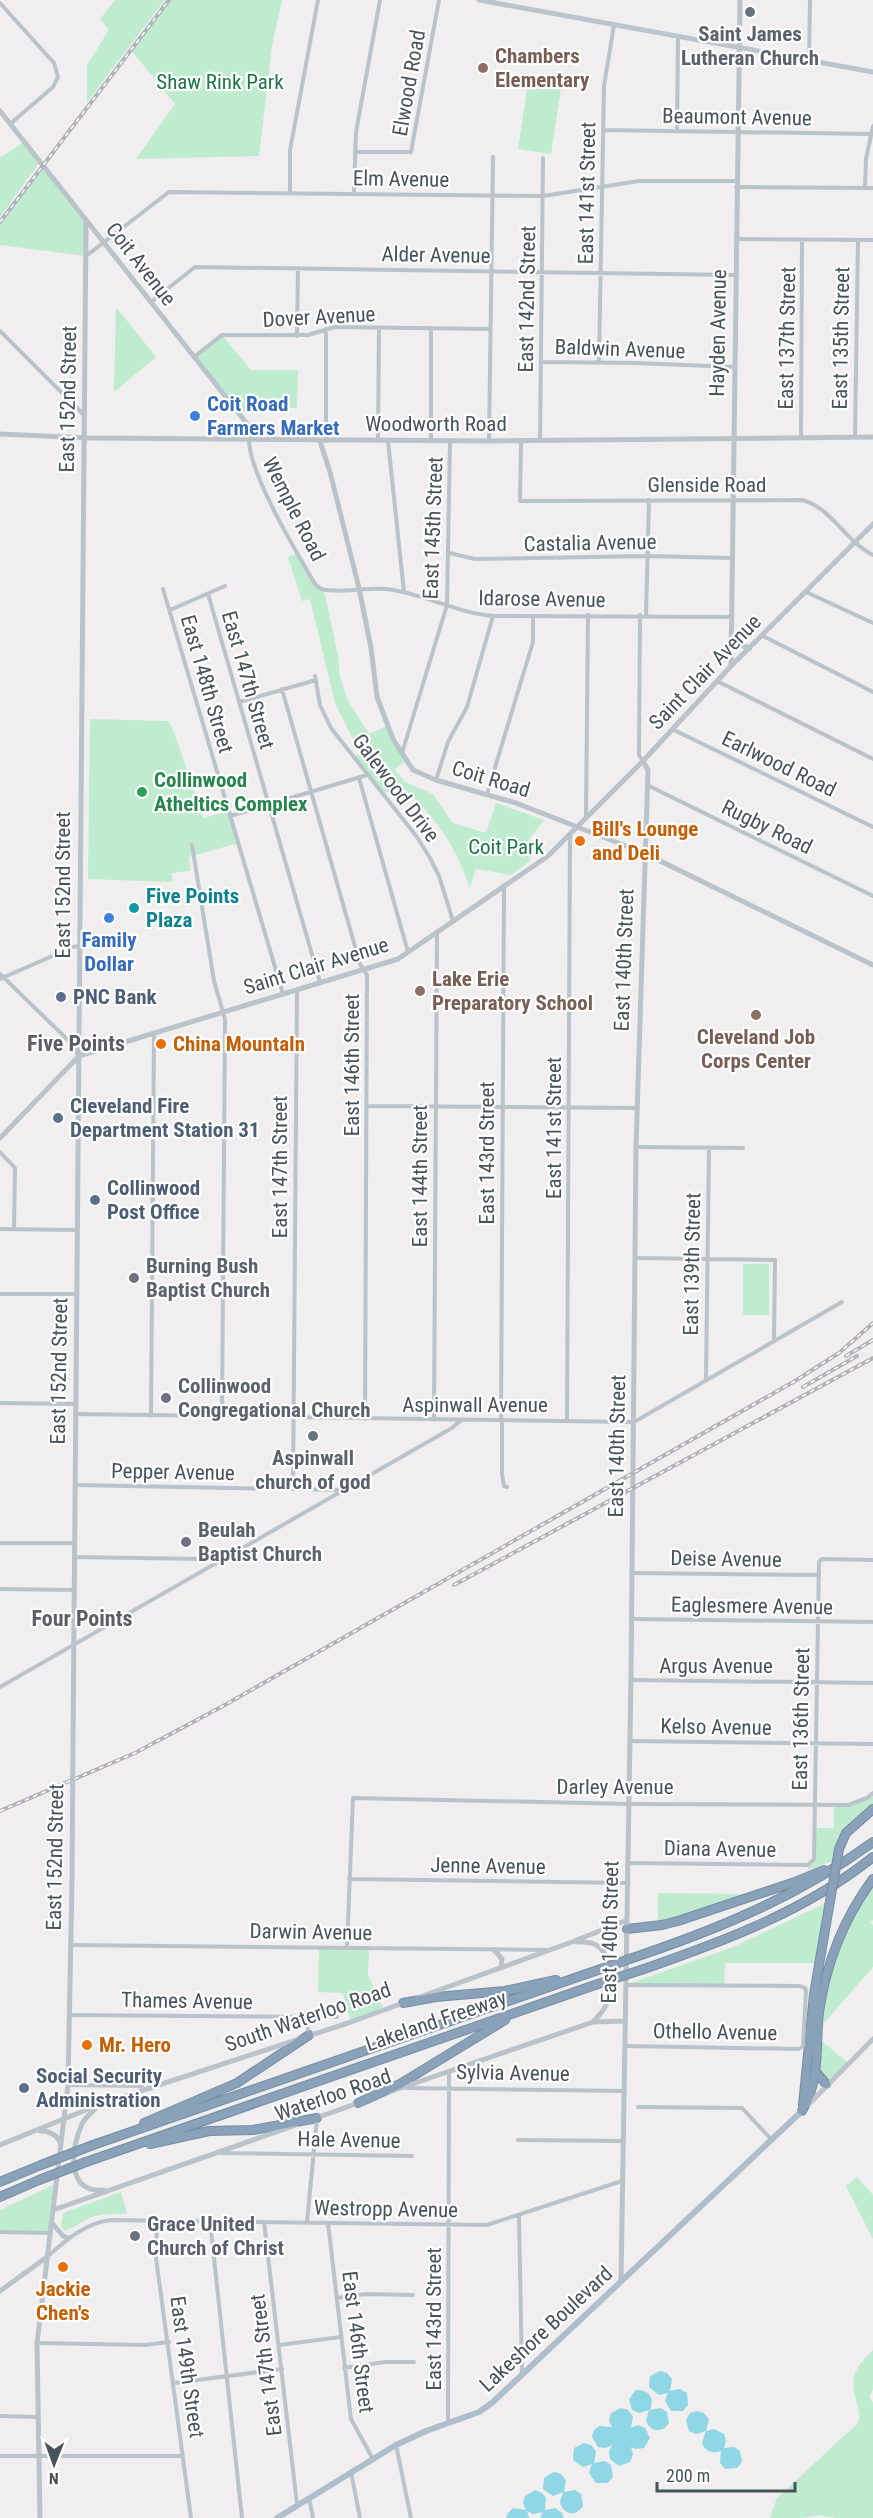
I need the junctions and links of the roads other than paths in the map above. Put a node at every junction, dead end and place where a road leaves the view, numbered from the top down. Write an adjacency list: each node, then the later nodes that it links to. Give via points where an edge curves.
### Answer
1 (318, 0): 28 (street, via 290,150)
2 (380, 0): 21 (street)
3 (439, 0): 21 (street, Elwood Road, via 411,152)
4 (479, 0): 7 (main road)
5 (739, 0): 11 (street, Hayden Avenue)
6 (810, 0): 12 (street)
7 (500, 2): 9 (main road)
8 (0, 3): 15 (street, via 54,63 58,77 53,87)
9 (614, 26): 10 (main road); 17 (street, East 141st Street, via 604,86)
10 (678, 38): 11 (main road); 18 (street)
11 (738, 47): 12 (main road); 19 (street, Hayden Avenue)
12 (808, 61): 13 (main road)
13 (873, 72)
14 (0, 111): 15 (street, Coit Avenue)
15 (10, 124): 32 (street, Coit Avenue)
16 (873, 126): 20 (street)
17 (603, 130): 18 (street, Beaumont Avenue); 25 (street, East 141st Street)
18 (677, 131): 19 (street, Beaumont Avenue)
19 (737, 131): 20 (street, Beaumont Avenue); 24 (street, Hayden Avenue)
20 (871, 134): 26 (street)
21 (355, 152): 29 (street)
22 (493, 157): 30 (street)
23 (543, 158): 31 (street, East 142nd Street)
24 (736, 184): 25 (street, Elm Avenue, via 639,181); 26 (street, Elm Avenue); 33 (street, Hayden Avenue)
25 (602, 186): 31 (street, Elm Avenue); 42 (street, East 141st Street)
26 (865, 188): 27 (street, Elm Avenue)
27 (873, 188)
28 (290, 193): 29 (street, Elm Avenue); 37 (street, Elm Avenue, via 169,192)
29 (354, 193): 30 (street, Elm Avenue)
30 (493, 196): 31 (street, Elm Avenue); 40 (street)
31 (543, 196): 41 (street, East 142nd Street)
32 (86, 222): 37 (street, Coit Avenue); 38 (street, East 152nd Street)
33 (735, 239): 34 (street); 43 (street, Hayden Avenue)
34 (802, 240): 35 (street); 57 (street, East 137th Street)
35 (858, 240): 36 (street); 58 (street, East 135th Street)
36 (873, 240)
37 (104, 242): 38 (street, Elm Avenue); 44 (street, Coit Avenue)
38 (86, 255): 55 (street, East 152nd Street)
39 (298, 268): 40 (street, Alder Avenue); 44 (street, Alder Avenue, via 195,267); 50 (street)
40 (492, 271): 41 (street, Alder Avenue); 48 (street)
41 (542, 272): 42 (street, Alder Avenue); 52 (street, East 142nd Street)
42 (601, 273): 43 (street, Alder Avenue); 53 (street, East 141st Street)
43 (735, 275): 54 (street, Hayden Avenue)
44 (150, 302): 51 (street, Coit Avenue)
45 (379, 328): 46 (street, Dover Avenue); 47 (street, Dover Avenue); 64 (street)
46 (431, 328): 48 (street, Dover Avenue); 66 (street)
47 (326, 329): 50 (street, Dover Avenue); 63 (street)
48 (490, 329): 68 (street)
49 (0, 331): 55 (street)
50 (297, 336): 51 (street, Dover Avenue, via 222,334)
51 (194, 357): 62 (street, Coit Avenue, via 248,425)
52 (541, 362): 53 (street, Baldwin Avenue); 70 (street, East 142nd Street)
53 (599, 362): 54 (street, Baldwin Avenue)
54 (734, 367): 61 (street, Hayden Avenue)
55 (85, 415): 60 (street, East 152nd Street)
56 (0, 434): 60 (street, Woodworth Road)
57 (801, 437): 58 (street, Woodworth Road); 61 (street, Woodworth Road)
58 (855, 437): 59 (street, Woodworth Road)
59 (873, 437)
60 (84, 438): 62 (street, Woodworth Road); 125 (street, East 152nd Street)
61 (733, 438): 70 (street, Woodworth Road); 71 (street, Hayden Avenue)
62 (249, 440): 63 (street, Woodworth Road); 82 (street, Wemple Road, via 251,459 287,534)
63 (323, 441): 64 (street, Woodworth Road); 80 (street, Coit Road)
64 (378, 441): 65 (street, Woodworth Road)
65 (388, 441): 66 (street, Woodworth Road); 83 (street)
66 (431, 441): 67 (street, Woodworth Road)
67 (450, 441): 68 (street, Woodworth Road); 75 (street, East 145th Street)
68 (489, 441): 69 (street, Woodworth Road)
69 (521, 441): 70 (street, Woodworth Road); 72 (street, Glenside Road, via 519,501)
70 (540, 441)
71 (732, 499): 72 (street, Glenside Road); 74 (street, Glenside Road, via 813,503); 78 (street, Hayden Avenue)
72 (649, 500): 77 (street)
73 (873, 524): 74 (street, Saint Clair Avenue)
74 (854, 543): 76 (street, Glenside Road); 84 (street, Saint Clair Avenue)
75 (449, 553): 77 (street, Castalia Avenue, via 475,559); 86 (street, East 145th Street)
76 (873, 555)
77 (647, 556): 78 (street, Castalia Avenue); 90 (street)
78 (732, 558): 93 (street, Hayden Avenue)
79 (225, 586): 85 (street)
80 (359, 588): 82 (street, Idarose Avenue); 83 (street, Idarose Avenue); 104 (street, Coit Road, via 377,696)
81 (163, 589): 87 (street, East 148th Street)
82 (321, 589)
83 (404, 592): 86 (street, Idarose Avenue)
84 (805, 592): 94 (street); 95 (street, Saint Clair Avenue)
85 (208, 594): 87 (street); 102 (street, East 147th Street)
86 (447, 605): 91 (street, Idarose Avenue); 104 (street, East 145th Street)
87 (170, 610): 114 (street, East 148th Street)
88 (588, 615): 89 (street, Idarose Avenue); 92 (street, Idarose Avenue); 115 (street)
89 (640, 615): 90 (street, Idarose Avenue); 106 (street, East 140th Street, via 639,755)
90 (646, 615): 93 (street, Idarose Avenue)
91 (493, 616): 92 (street, Idarose Avenue); 109 (street, via 466,706 448,742)
92 (533, 617): 112 (street, via 532,642)
93 (731, 617): 96 (street, Hayden Avenue)
94 (873, 623)
95 (763, 636): 97 (street, Saint Clair Avenue); 101 (street)
96 (731, 637): 97 (street, via 736,644); 98 (street, Hayden Avenue)
97 (750, 648): 98 (street, Saint Clair Avenue)
98 (731, 666): 99 (street, Saint Clair Avenue)
99 (717, 681): 103 (street, Saint Clair Avenue); 105 (street)
100 (282, 689): 102 (street); 107 (street, Galewood Drive, via 315,678 325,717); 111 (street, East 146th Street)
101 (873, 692)
102 (239, 702): 113 (street, East 147th Street)
103 (672, 729): 106 (street, Saint Clair Avenue); 117 (street, Earlwood Road)
104 (402, 754): 109 (street, Coit Road, via 413,770)
105 (873, 759)
106 (643, 761): 110 (street, East 140th Street, via 648,770); 115 (street, Saint Clair Avenue)
107 (368, 775): 108 (street); 123 (street, Galewood Drive, via 430,858)
108 (359, 778): 111 (street); 126 (street)
109 (436, 780): 112 (street, Coit Road)
110 (647, 785): 120 (street, East 140th Street); 122 (street, Rugby Road)
111 (310, 792): 113 (street); 128 (street, East 146th Street)
112 (487, 794): 116 (street, Coit Road)
113 (268, 804): 114 (street); 130 (street, East 147th Street)
114 (230, 816): 132 (street, East 148th Street)
115 (586, 817): 116 (street, Saint Clair Avenue)
116 (577, 827): 118 (street, Saint Clair Avenue); 120 (street, Coit Road)
117 (873, 827)
118 (570, 834): 121 (street, Saint Clair Avenue, via 548,856); 139 (street, East 141st Street)
119 (192, 845): 133 (street, via 214,981)
120 (644, 853): 127 (street, Coit Road); 140 (street, East 140th Street)
121 (504, 886): 123 (street, Saint Clair Avenue); 138 (street, East 143rd Street)
122 (873, 896)
123 (453, 921): 124 (street, Saint Clair Avenue)
124 (437, 932): 126 (street, Saint Clair Avenue); 137 (street, East 144th Street)
125 (79, 946): 129 (street); 135 (street, East 152nd Street)
126 (408, 953): 128 (street, Saint Clair Avenue)
127 (873, 965)
128 (365, 969): 130 (street, Saint Clair Avenue); 136 (street, East 146th Street)
129 (1, 976): 135 (street, via 69,1041)
130 (320, 982): 131 (street, Saint Clair Avenue)
131 (297, 990): 132 (street, Saint Clair Avenue); 161 (street, East 147th Street)
132 (283, 994): 133 (street, Saint Clair Avenue)
133 (223, 1012): 134 (street, Saint Clair Avenue); 160 (street)
134 (154, 1034): 135 (street, Saint Clair Avenue); 159 (street)
135 (79, 1056): 141 (street, Saint Clair Avenue); 148 (street, East 152nd Street)
136 (367, 1106): 137 (street); 162 (street, East 146th Street)
137 (436, 1106): 138 (street); 163 (street, East 144th Street)
138 (502, 1106): 139 (street); 165 (street, East 143rd Street)
139 (569, 1107): 140 (street); 166 (street, East 141st Street)
140 (636, 1107): 142 (street, East 140th Street)
141 (0, 1138)
142 (636, 1147): 143 (street); 149 (street, East 140th Street)
143 (708, 1148): 144 (street); 150 (street, East 139th Street)
144 (743, 1148)
145 (0, 1152): 147 (street, via 15,1168)
146 (0, 1229): 147 (street)
147 (14, 1229): 148 (street)
148 (77, 1230): 152 (street, East 152nd Street)
149 (635, 1258): 150 (street); 167 (street, East 140th Street)
150 (707, 1259): 154 (street, via 775,1260); 155 (street, East 139th Street)
151 (0, 1294): 152 (street)
152 (77, 1294): 157 (street, East 152nd Street)
153 (842, 1302): 154 (street)
154 (774, 1341): 155 (street)
155 (706, 1380): 167 (street)
156 (0, 1403): 157 (street)
157 (76, 1404): 158 (street, East 152nd Street)
158 (75, 1414): 159 (street, Aspinwall Avenue); 168 (street, East 152nd Street)
159 (151, 1416): 160 (street, Aspinwall Avenue)
160 (222, 1416): 161 (street, Aspinwall Avenue)
161 (294, 1417): 162 (street, Aspinwall Avenue); 170 (street, East 147th Street)
162 (365, 1419): 163 (street, Aspinwall Avenue)
163 (434, 1420): 164 (street, Aspinwall Avenue)
164 (460, 1420): 165 (street, Aspinwall Avenue); 171 (street)
165 (502, 1420): 166 (street, Aspinwall Avenue); 169 (street, East 143rd Street, via 501,1474)
166 (567, 1421): 167 (street, Aspinwall Avenue)
167 (634, 1422): 177 (street, East 140th Street)
168 (75, 1485): 170 (street, Pepper Avenue); 173 (street, East 152nd Street)
169 (507, 1487)
170 (293, 1488): 171 (street, Pepper Avenue)
171 (343, 1490): 176 (street)
172 (0, 1543): 173 (street)
173 (74, 1543): 174 (street, East 152nd Street)
174 (74, 1557): 176 (street); 180 (street, East 152nd Street)
175 (873, 1560): 178 (street, via 822,1559)
176 (220, 1561): 184 (street)
177 (632, 1573): 178 (street, Deise Avenue); 181 (street, East 140th Street)
178 (819, 1575): 182 (street, East 136th Street)
179 (0, 1589): 180 (street)
180 (74, 1590): 184 (street, East 152nd Street)
181 (632, 1619): 182 (street, Eaglesmere Avenue); 185 (street, East 140th Street)
182 (818, 1621): 183 (street, Eaglesmere Avenue); 186 (street, East 136th Street)
183 (873, 1622)
184 (74, 1644): 188 (street); 206 (street, East 152nd Street, bridge)
185 (631, 1680): 186 (street, Argus Avenue); 189 (street, East 140th Street)
186 (817, 1682): 187 (street, Argus Avenue); 190 (street, East 136th Street)
187 (873, 1683)
188 (0, 1687)
189 (630, 1741): 190 (street, Kelso Avenue); 193 (street, East 140th Street)
190 (816, 1743): 191 (street, Kelso Avenue); 194 (street, East 136th Street)
191 (873, 1744)
192 (873, 1793): 194 (street, Darley Avenue, via 848,1805)
193 (629, 1804): 194 (street, Darley Avenue); 200 (street, East 140th Street); 201 (street, Darley Avenue, via 353,1798)
194 (815, 1804): 199 (street, East 136th Street)
195 (873, 1809): 235 (highway, bridge, via 846,1833 839,1850 814,1994)
196 (873, 1842): 197 (highway, Lakeland Freeway)
197 (852, 1857): 204 (highway, via 795,1882 696,1915 662,1925); 211 (highway, Lakeland Freeway, bridge, via 761,1909)
198 (873, 1857): 214 (highway, Lakeland Freeway, bridge, via 820,1893 760,1924)
199 (812, 1862): 200 (street, Diana Avenue)
200 (628, 1863): 203 (street, East 140th Street)
201 (349, 1879): 203 (street, Jenne Avenue); 207 (street)
202 (873, 1879): 224 (highway, via 845,1924 834,1953 819,2011)
203 (627, 1883): 204 (street, East 140th Street)
204 (627, 1924): 205 (street, South Waterloo Road); 212 (street, East 140th Street)
205 (572, 1942): 209 (street, South Waterloo Road); 219 (street, via 598,1945 607,1960 608,1999)
206 (70, 1945): 207 (street, Darwin Avenue); 215 (street, East 152nd Street)
207 (347, 1948): 208 (street, Darwin Avenue)
208 (494, 1950): 209 (street, Darwin Avenue); 210 (street, via 502,1959)
209 (551, 1950): 210 (street, South Waterloo Road)
210 (501, 1968): 213 (street, South Waterloo Road)
211 (595, 1971): 213 (highway, via 505,1991); 239 (highway, Lakeland Freeway)
212 (626, 1985): 218 (street, East 140th Street); 222 (street, Othello Avenue, via 805,1988 803,2046 799,2049)
213 (403, 2003): 220 (street, South Waterloo Road)
214 (521, 2011): 232 (highway, via 400,2084); 247 (highway, Lakeland Freeway)
215 (70, 2015): 217 (street, Thames Avenue); 225 (street, East 152nd Street)
216 (337, 2017): 217 (street, Thames Avenue)
217 (305, 2018): 220 (street)
218 (625, 2020): 219 (street, Waterloo Road); 222 (street, East 140th Street)
219 (592, 2022): 223 (street, Waterloo Road)
220 (309, 2035): 233 (street, South Waterloo Road); 239 (highway, via 237,2083)
221 (873, 2039): 227 (street)
222 (625, 2046): 230 (street, East 140th Street)
223 (449, 2072): 228 (street, Waterloo Road); 229 (street, East 143rd Street)
224 (816, 2072): 227 (highway); 235 (highway)
225 (68, 2085): 226 (street); 231 (street, East 152nd Street)
226 (142, 2086)
227 (825, 2086): 235 (street)
228 (401, 2088): 229 (street, Sylvia Avenue); 232 (street, Waterloo Road)
229 (448, 2088): 230 (street, Sylvia Avenue); 261 (street, East 143rd Street)
230 (624, 2091): 242 (street, East 140th Street)
231 (67, 2095): 233 (street, via 80,2107); 237 (street, East 152nd Street)
232 (358, 2103): 236 (street, Waterloo Road)
233 (97, 2106): 237 (street, South Waterloo Road); 251 (street, via 83,2121 77,2137 75,2178 96,2191)
234 (638, 2107): 240 (street, via 742,2108)
235 (802, 2111): 240 (main road, Lakeshore Boulevard)
236 (317, 2118): 245 (street, Waterloo Road); 246 (street); 247 (highway, via 261,2129 209,2131)
237 (64, 2121): 238 (street, South Waterloo Road); 244 (street, East 152nd Street)
238 (36, 2132): 243 (street, South Waterloo Road); 244 (street, via 49,2132)
239 (128, 2132): 250 (highway, Lakeland Freeway, bridge)
240 (774, 2139): 266 (main road, Lakeshore Boulevard)
241 (518, 2140): 242 (street)
242 (623, 2141): 249 (street, East 140th Street)
243 (0, 2145)
244 (62, 2146): 253 (street, East 152nd Street)
245 (214, 2153): 246 (street, Hale Avenue); 251 (street, Waterloo Road)
246 (312, 2154): 248 (street, Hale Avenue); 259 (street)
247 (102, 2156): 252 (highway, Lakeland Freeway, bridge)
248 (412, 2156)
249 (622, 2181): 254 (street, Westropp Avenue); 266 (street, East 140th Street)
250 (0, 2182)
251 (112, 2189): 253 (street, Waterloo Road)
252 (0, 2197)
253 (53, 2210): 257 (street, East 152nd Street)
254 (519, 2216): 261 (street, Westropp Avenue, via 487,2225); 277 (street)
255 (157, 2220): 256 (street, Westropp Avenue); 264 (street, Westropp Avenue, via 99,2221); 271 (street, East 149th Street, via 156,2258)
256 (210, 2221): 258 (street, Westropp Avenue); 278 (street)
257 (51, 2222): 263 (street, East 152nd Street); 264 (street)
258 (264, 2222): 259 (street, Westropp Avenue); 273 (street, East 147th Street)
259 (308, 2222): 260 (street, Westropp Avenue)
260 (328, 2223): 261 (street, Westropp Avenue); 269 (street, East 146th Street)
261 (449, 2225): 282 (street, East 143rd Street)
262 (0, 2232): 263 (street)
263 (50, 2233): 265 (street, East 152nd Street)
264 (68, 2238): 265 (street, Westropp Avenue)
265 (47, 2257): 267 (street); 272 (street, East 152nd Street)
266 (621, 2280): 277 (main road, Lakeshore Boulevard)
267 (0, 2291)
268 (413, 2295): 269 (street)
269 (337, 2298): 270 (street, East 146th Street)
270 (341, 2337): 273 (street); 275 (street, East 146th Street)
271 (169, 2342): 272 (street); 279 (street, East 149th Street)
272 (37, 2343): 281 (street, East 152nd Street)
273 (279, 2345): 276 (street, East 147th Street)
274 (414, 2362): 275 (street)
275 (344, 2368): 287 (street, East 146th Street, via 351,2419)
276 (282, 2369): 278 (street); 290 (street, East 147th Street)
277 (522, 2374): 282 (main road, Lakeshore Boulevard, via 485,2408)
278 (227, 2376): 279 (street); 293 (street)
279 (174, 2383): 286 (street, East 149th Street)
280 (0, 2416): 281 (street)
281 (38, 2416): 285 (street, East 152nd Street)
282 (448, 2423): 283 (main road, Lakeshore Boulevard)
283 (396, 2445): 287 (main road, Lakeshore Boulevard); 297 (street)
284 (0, 2456): 285 (street)
285 (38, 2456): 286 (street); 291 (street, East 152nd Street)
286 (183, 2456): 292 (street, East 149th Street)
287 (373, 2459): 288 (main road, Lakeshore Boulevard)
288 (351, 2472): 289 (main road, Lakeshore Boulevard); 296 (street)
289 (309, 2497): 290 (main road, Lakeshore Boulevard); 295 (street)
290 (297, 2504): 294 (main road, Lakeshore Boulevard)
291 (40, 2518)
292 (191, 2518)
293 (242, 2518)
294 (277, 2518)
295 (313, 2518)
296 (360, 2518)
297 (411, 2518)

